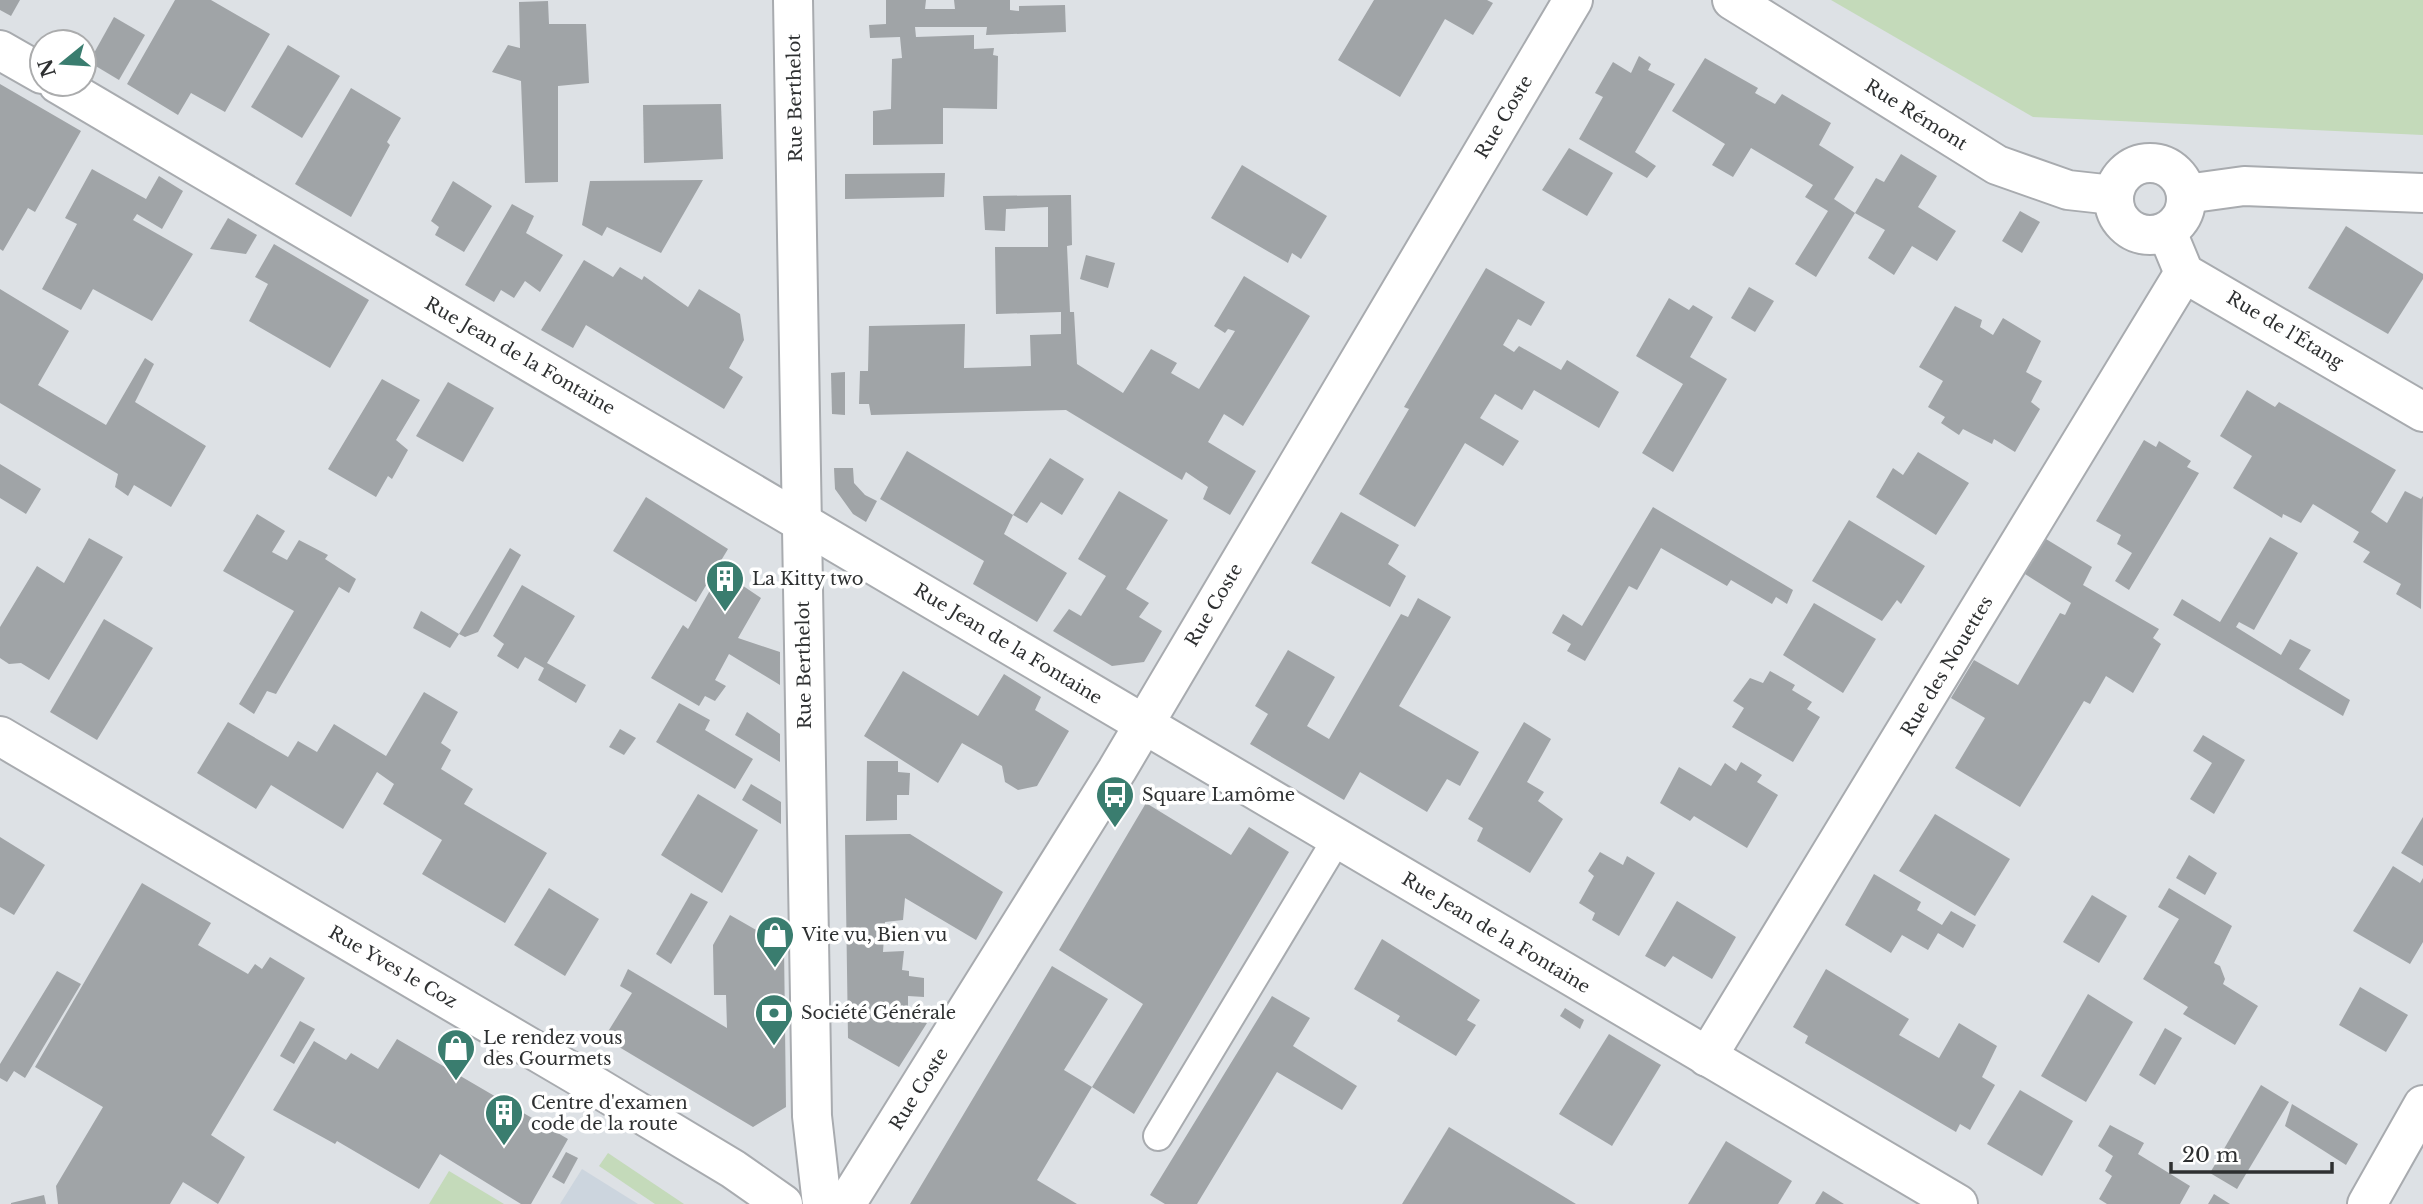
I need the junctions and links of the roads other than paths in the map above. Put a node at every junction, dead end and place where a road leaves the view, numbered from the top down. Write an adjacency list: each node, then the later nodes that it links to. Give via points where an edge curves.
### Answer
1 (793, 0): 13 (street, Rue Berthelot)
2 (1573, 0): 14 (street, Rue Coste)
3 (1732, 0): 9 (street, Rue Rémont, via 1997,165 2068,190)
4 (0, 50): 5 (street)
5 (28, 66)
6 (82, 98): 13 (street, Rue Jean de la Fontaine)
7 (2423, 193): 8 (street, via 2244,186)
8 (2186, 194): 9 (street, via 2167,166 2145,163 2127,170); 10 (street, via 2184,213)
9 (2113, 195): 10 (street, via 2116,214 2127,228 2143,235)
10 (2167, 232): 11 (street)
11 (2184, 272): 12 (street, Rue de l'Étang); 17 (street, Rue des Nouettes)
12 (2423, 412)
13 (802, 520): 14 (street, Rue Jean de la Fontaine); 21 (street, Rue Berthelot, via 811,1116)
14 (1143, 724): 16 (street, Rue Jean de la Fontaine); 22 (street, Rue Coste)
15 (0, 736): 20 (street, Rue Yves le Coz, via 575,1074)
16 (1337, 838): 17 (street, Rue Jean de la Fontaine); 19 (lane)
17 (1707, 1057): 23 (street, Rue Jean de la Fontaine)
18 (2423, 1105): 24 (street)
19 (1158, 1136)
20 (783, 1204)
21 (822, 1204)
22 (846, 1204)
23 (1958, 1204)
24 (2367, 1204)

